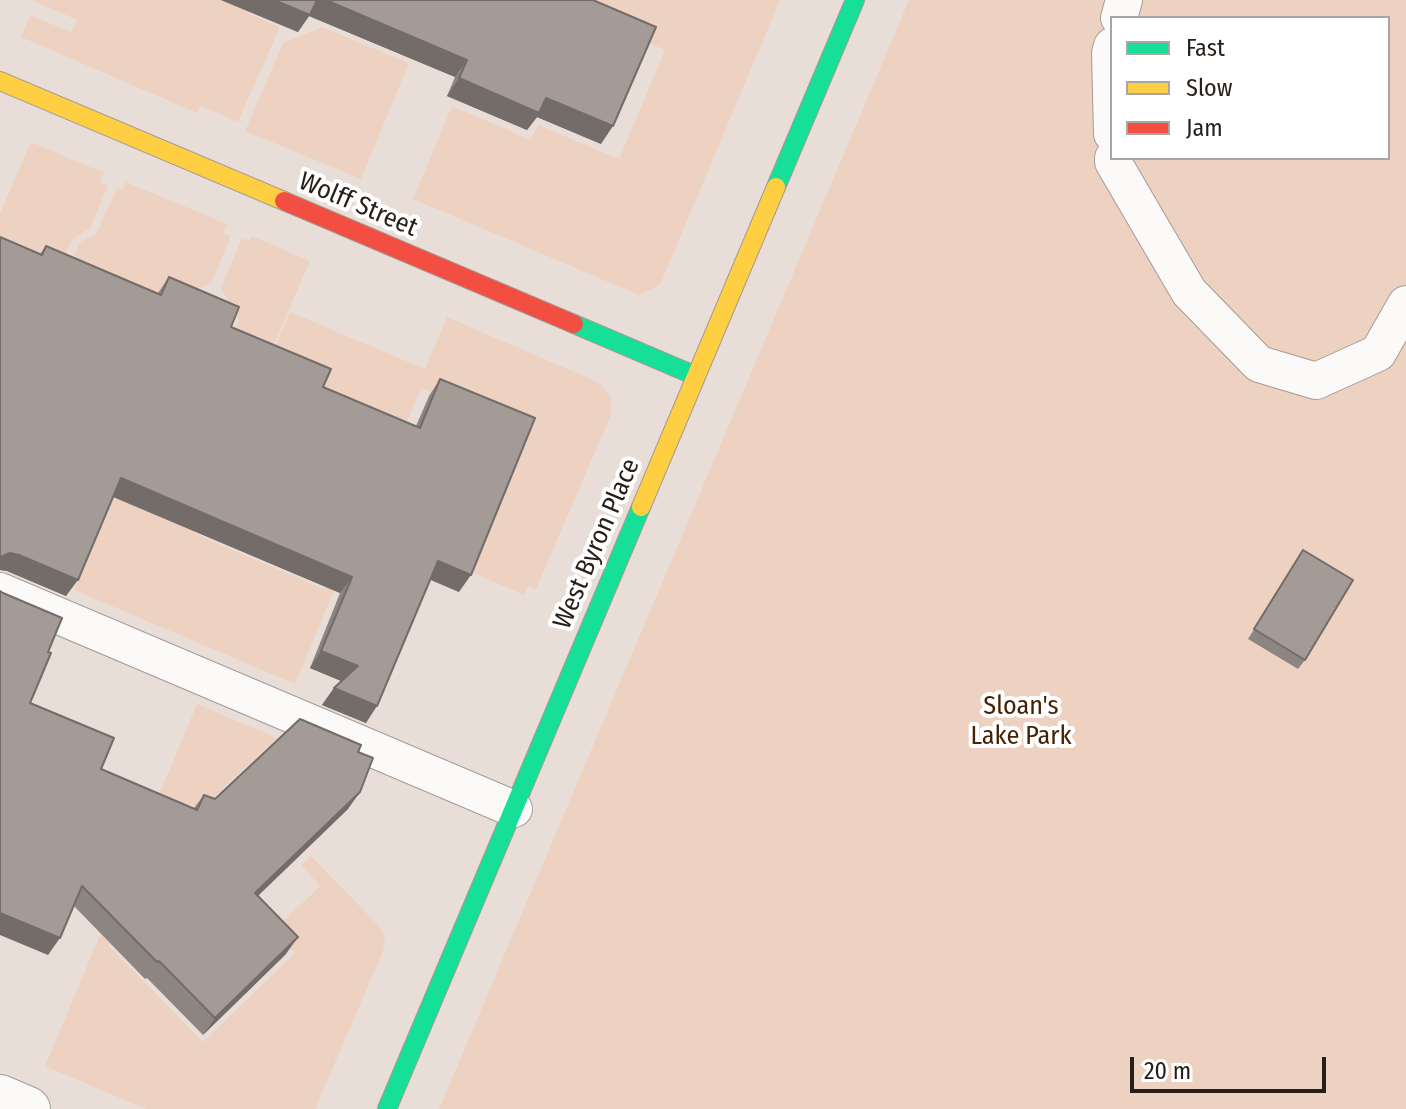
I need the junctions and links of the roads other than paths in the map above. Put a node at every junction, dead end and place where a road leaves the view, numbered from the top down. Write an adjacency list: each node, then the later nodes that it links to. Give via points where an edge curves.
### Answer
1 (855, 0): 5 (street, West Byron Place)
2 (0, 81): 5 (street, Wolff Street)
3 (1113, 160): 4 (lane, via 1189,292 1259,364 1316,381 1378,353)
4 (1406, 304)
5 (696, 376): 7 (street, West Byron Place)
6 (0, 591): 7 (lane)
7 (514, 809): 10 (street, West Byron Place)
8 (0, 1097): 9 (street)
9 (28, 1109)
10 (387, 1109)

